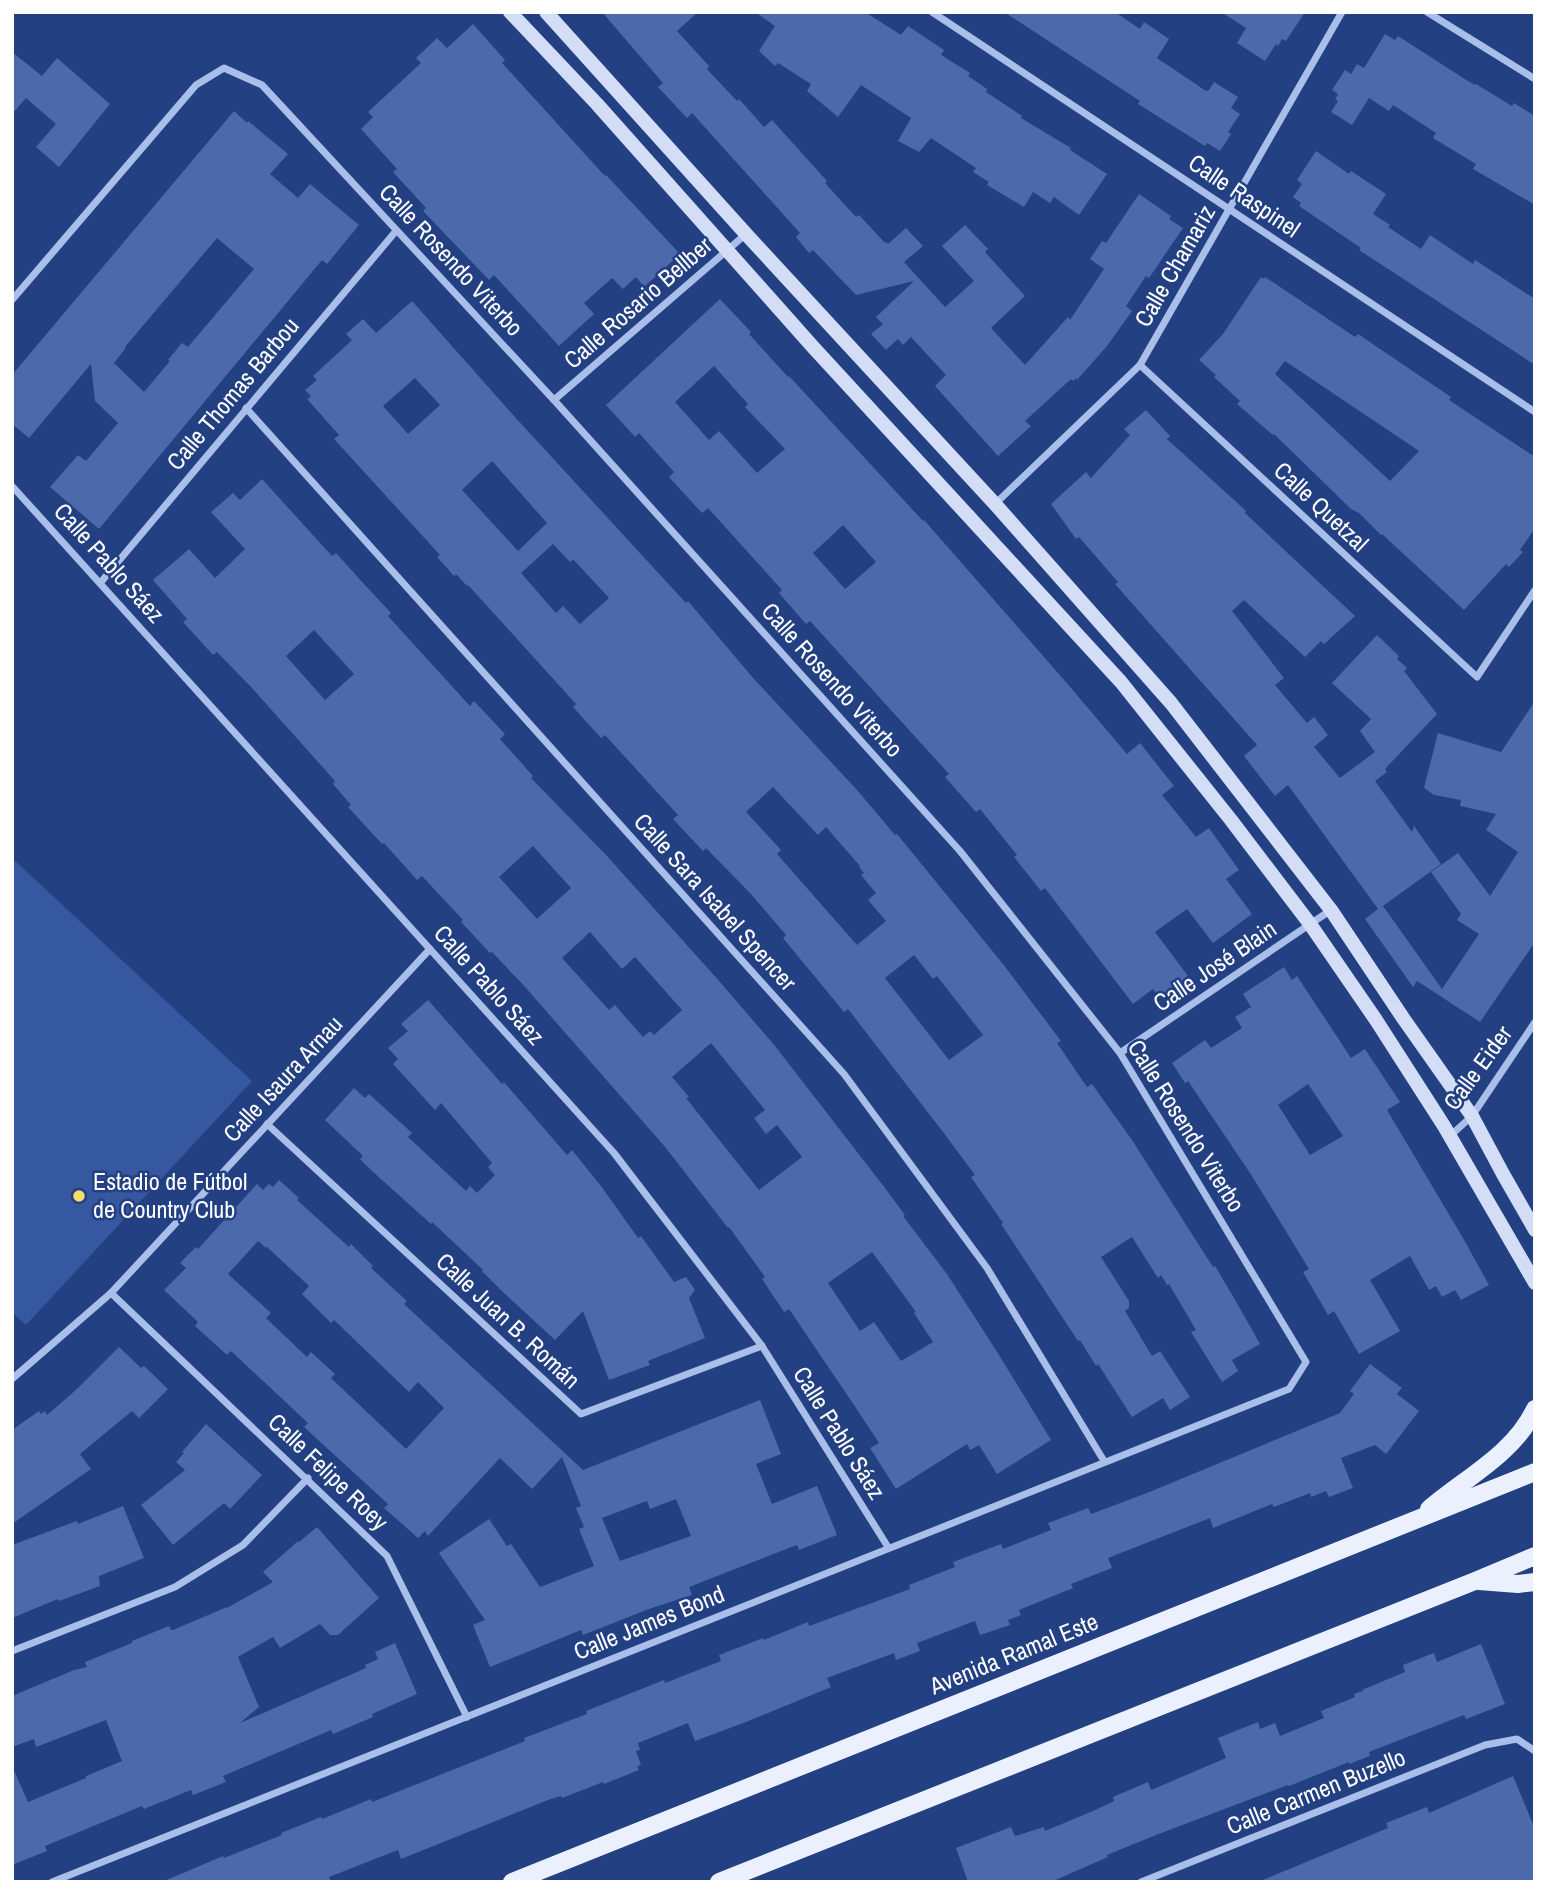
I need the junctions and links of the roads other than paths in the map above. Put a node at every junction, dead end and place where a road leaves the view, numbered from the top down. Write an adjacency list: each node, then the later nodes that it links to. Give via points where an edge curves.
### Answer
1 (510, 12): 10 (street)
2 (545, 12): 9 (street)
3 (932, 12): 7 (street, Calle Raspinel)
4 (1342, 12): 7 (street, Calle Chamariz)
5 (1427, 12): 6 (street)
6 (1535, 79)
7 (1230, 209): 12 (street, Calle Chamariz); 15 (street, Calle Raspinel)
8 (396, 231): 11 (street, Calle Rosendo Viterbo, via 262,85 224,68 189,93); 13 (street, Calle Rosendo Viterbo); 14 (street, Calle Thomas Barbou)
9 (746, 234): 10 (street, Calle Rosario Bellber); 17 (street)
10 (727, 251): 13 (street, Calle Rosario Bellber); 21 (street, via 1121,682)
11 (12, 300)
12 (1140, 365): 17 (street, Calle Chamariz); 19 (street, Calle Quetzal, via 1477,677)
13 (554, 400): 24 (street, Calle Rosendo Viterbo, via 960,851)
14 (246, 408): 18 (street, Calle Thomas Barbou); 35 (street, Calle Sara Isabel Spencer, via 844,1074 987,1268)
15 (1535, 412)
16 (12, 486): 18 (street, Calle Pablo Sáez)
17 (995, 505): 20 (street, via 1171,703)
18 (101, 582): 22 (street, Calle Pablo Sáez)
19 (1535, 590)
20 (1331, 910): 21 (street, Calle José Blain); 25 (street)
21 (1310, 924): 24 (street, Calle José Blain); 27 (street)
22 (430, 949): 26 (street, Calle Isaura Arnau); 31 (street, Calle Pablo Sáez, via 614,1153)
23 (1535, 1021): 25 (street, Calle Eider)
24 (1120, 1053): 33 (street, Calle Rosendo Viterbo, via 1306,1362 1289,1389)
25 (1472, 1116): 27 (street, Calle Eider); 28 (street)
26 (267, 1124): 30 (street, Calle Isaura Arnau); 31 (street, Calle Juan B. Román, via 581,1414)
27 (1450, 1136): 29 (street)
28 (1535, 1230)
29 (1535, 1283)
30 (111, 1293): 32 (street, Calle Isaura Arnau); 37 (street, Calle Felipe Roey)
31 (762, 1346): 39 (street, Calle Pablo Sáez)
32 (12, 1379)
33 (1260, 1400): 35 (street, Calle James Bond)
34 (1535, 1409): 38 (main road, via 1494,1459)
35 (1104, 1461): 39 (street, Calle James Bond)
36 (1535, 1472): 38 (main road, Avenida Ramal Este)
37 (307, 1478): 43 (street, via 243,1545 175,1587); 44 (street, Calle Felipe Roey, via 387,1556)
38 (1418, 1519): 47 (main road, Avenida Ramal Este)
39 (888, 1547): 44 (street, Calle James Bond)
40 (1535, 1556): 41 (main road)
41 (1475, 1581): 42 (main road); 48 (main road)
42 (1535, 1582)
43 (12, 1651)
44 (467, 1717): 46 (street, Calle James Bond)
45 (1535, 1751): 49 (street, Calle Carmen Buzello, via 1517,1740 1485,1745)
46 (52, 1882)
47 (512, 1882)
48 (719, 1882)
49 (1141, 1882)

